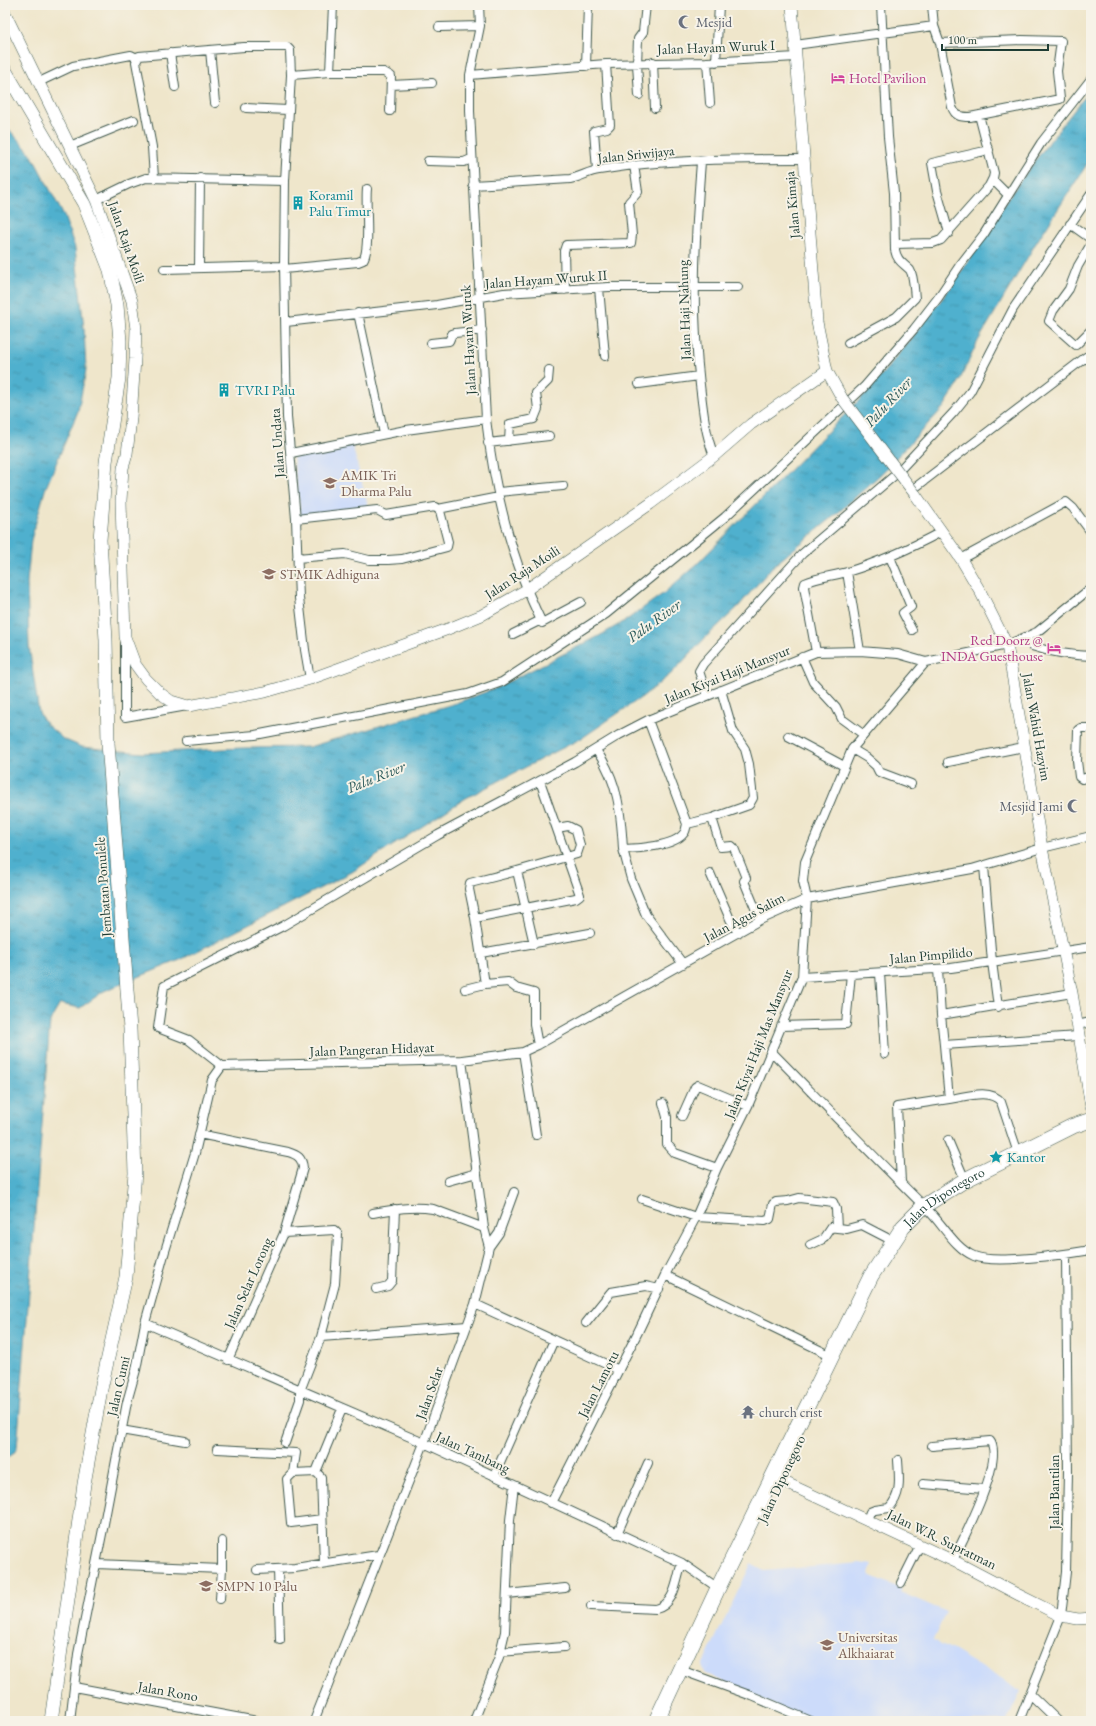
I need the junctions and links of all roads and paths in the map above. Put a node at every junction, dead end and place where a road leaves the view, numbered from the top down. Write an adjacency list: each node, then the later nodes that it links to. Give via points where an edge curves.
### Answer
1 (333, 5): 27 (street)
2 (479, 5): 10 (street, Jalan Hayam Wuruk)
3 (588, 5): 25 (street)
4 (646, 5): 24 (street, Jalan Hayam Wuruk I, via 643,32 638,39)
5 (719, 5): 22 (street)
6 (792, 5): 15 (street, Jalan Kimaja)
7 (881, 5): 13 (street)
8 (932, 5): 11 (street)
9 (5, 13): 31 (street, Jalan Raja Moili)
10 (480, 26): 12 (street); 29 (street, Jalan Hayam Wuruk)
11 (934, 26): 13 (street); 14 (street)
12 (439, 27)
13 (884, 33): 15 (street); 66 (street, via 888,137 895,200)
14 (940, 43): 36 (street, via 1061,41 1057,71); 43 (street, via 954,113 961,117)
15 (795, 45): 18 (street, Jalan Kimaja)
16 (210, 50): 17 (street); 28 (street, Jalan Undata, via 258,46 287,47 290,50); 37 (street)
17 (170, 53): 19 (street); 34 (street)
18 (796, 57): 22 (street, Jalan Hayam Wuruk I); 49 (street, Jalan Kimaja)
19 (137, 58): 31 (street, via 131,55 73,66); 54 (street, via 138,77 152,147)
20 (653, 62): 21 (street, Jalan Hayam Wuruk I); 24 (street, Jalan Hayam Wuruk I); 40 (street)
21 (707, 62): 22 (street, Jalan Hayam Wuruk I); 38 (street)
22 (716, 62)
23 (606, 64): 24 (street, Jalan Hayam Wuruk I); 25 (street, Jalan Hayam Wuruk I); 53 (street, via 610,125 608,128 594,131)
24 (637, 64): 35 (street)
25 (586, 66): 29 (street, Jalan Hayam Wuruk I)
26 (5, 70): 267 (main road, Jembatan Ponulele, via 84,204 110,270 117,305 119,378 106,462 100,540 106,640 108,743 130,1029 135,1173 126,1277 101,1389 84,1484)
27 (330, 72): 28 (street); 33 (street, via 384,72 391,76)
28 (290, 75): 41 (street, Jalan Undata)
29 (470, 75): 48 (street, Jalan Hayam Wuruk)
30 (1091, 79): 44 (street)
31 (38, 82): 46 (street, Jalan Raja Moili)
32 (432, 83): 33 (street)
33 (391, 85): 42 (street)
34 (175, 88)
35 (639, 95)
36 (1060, 99): 43 (street); 44 (street)
37 (215, 103)
38 (710, 104)
39 (246, 108): 41 (street)
40 (656, 108)
41 (288, 110): 57 (street, Jalan Undata)
42 (390, 111)
43 (979, 115): 47 (street)
44 (1063, 115): 61 (street, via 1041,143)
45 (134, 120): 46 (street)
46 (70, 146): 62 (street, Jalan Raja Moili)
47 (989, 150): 56 (street); 64 (street, via 932,163)
48 (471, 159): 50 (street, via 464,162); 58 (street, Jalan Hayam Wuruk)
49 (804, 159): 51 (street, Jalan Sriwijaya); 86 (street, Jalan Kimaja, via 817,322)
50 (428, 161)
51 (701, 162): 52 (street, Jalan Sriwijaya); 73 (street, Jalan Haji Nahung)
52 (634, 165): 53 (street, Jalan Sriwijaya); 74 (street, via 638,192 628,202 631,243 566,245)
53 (597, 170): 58 (street, Jalan Sriwijaya, via 582,177)
54 (154, 178): 55 (street); 62 (street, via 140,180)
55 (200, 178): 57 (street); 68 (street)
56 (993, 180): 61 (street); 64 (street)
57 (285, 181): 69 (street, Jalan Undata)
58 (473, 184): 75 (street, Jalan Hayam Wuruk)
59 (367, 189): 69 (street, via 367,249 363,260)
60 (1091, 194): 63 (street)
61 (1008, 195): 130 (street, via 984,234 938,298 864,387 725,517 606,614 572,637 502,682 468,694 269,733)
62 (96, 200): 114 (street, Jalan Raja Moili, via 128,288 136,328 131,418 121,501)
63 (1070, 224): 65 (street); 124 (street, via 1014,310 970,392 954,412 895,475 802,554 699,668)
64 (949, 233): 66 (street, via 933,243)
65 (1091, 239)
66 (895, 244): 81 (street, via 896,257 912,275 915,299 896,316)
67 (1091, 244): 82 (street, via 1078,266 1070,289 1049,318 1050,323)
68 (199, 268): 69 (street); 70 (street)
69 (284, 268): 77 (street, Jalan Undata)
70 (164, 270)
71 (738, 287): 73 (street, Jalan Hayam Wuruk II)
72 (599, 288): 73 (street, Jalan Hayam Wuruk II); 74 (street, Jalan Hayam Wuruk II); 83 (street)
73 (694, 288): 87 (street, Jalan Haji Nahung)
74 (565, 290): 75 (street, Jalan Hayam Wuruk II)
75 (479, 297): 76 (street, Jalan Hayam Wuruk II, via 437,305); 78 (street, Jalan Hayam Wuruk)
76 (358, 313): 77 (street, Jalan Hayam Wuruk II); 91 (street)
77 (286, 322): 95 (street, Jalan Undata, via 287,417)
78 (482, 330): 80 (street, via 455,333 449,341); 90 (street, Jalan Hayam Wuruk)
79 (1091, 330): 82 (street)
80 (431, 343)
81 (848, 343)
82 (1076, 345): 84 (street)
83 (605, 356)
84 (1089, 359): 98 (street)
85 (549, 370): 93 (street, via 548,381 536,393 538,409 534,419 510,424)
86 (827, 371): 89 (street, Jalan Kimaja); 96 (street, Jalan Raja Moili, via 751,424)
87 (699, 376): 88 (street); 96 (street, Jalan Haji Nahung, via 706,435)
88 (639, 384)
89 (842, 398): 98 (street, Jalan Wahid Hazyim, bridge)
90 (486, 418): 91 (street); 94 (street, Jalan Hayam Wuruk)
91 (384, 434): 95 (street)
92 (549, 436): 93 (street)
93 (508, 440): 94 (street)
94 (488, 443): 99 (street, Jalan Hayam Wuruk)
95 (291, 453): 101 (street, Jalan Undata)
96 (714, 456): 109 (street, Jalan Raja Moili)
97 (563, 486): 99 (street)
98 (914, 492): 102 (street, Jalan Wahid Hazyim)
99 (498, 494): 100 (street); 109 (street, Jalan Hayam Wuruk)
100 (438, 509): 101 (street, via 431,507 386,515 377,510); 105 (street, via 448,542 447,547 402,559 369,560 345,554)
101 (296, 519): 105 (street, Jalan Undata)
102 (941, 532): 104 (street); 106 (street, Jalan Wahid Hazyim)
103 (1091, 532): 106 (street, via 1066,502)
104 (890, 557): 107 (street); 112 (street, via 911,607 902,613)
105 (298, 558): 122 (street, Jalan Undata, via 301,622)
106 (961, 559): 116 (street, Jalan Wahid Hazyim)
107 (847, 572): 117 (street); 118 (street, via 811,580 804,585)
108 (1091, 588): 115 (street)
109 (526, 590): 111 (street, Jalan Hayam Wuruk); 122 (street, Jalan Raja Moili, via 466,622)
110 (581, 602): 111 (street, via 542,623)
111 (541, 620): 113 (street)
112 (912, 630)
113 (513, 634)
114 (125, 637): 125 (street, Jalan Raja Moili, via 135,664 146,679 171,701); 125 (street, via 125,718)
115 (1028, 637): 116 (street); 119 (street, via 1032,646 1050,652)
116 (1007, 646): 121 (street); 131 (street, Jalan Wahid Hazyim)
117 (860, 651): 118 (street, Jalan Kiyai Haji Mansyur); 121 (street, Jalan Kiyai Haji Mansyur, via 898,654)
118 (816, 652): 120 (street, Jalan Kiyai Haji Mansyur)
119 (1091, 656)
120 (802, 657): 123 (street, Jalan Kiyai Haji Mansyur); 128 (street, via 813,682 836,707 842,719)
121 (926, 662): 128 (street, Jalan Kiyai Haji Mas Mansyur)
122 (310, 679): 125 (street, Jalan Raja Moili, via 265,692)
123 (721, 690): 124 (street, Jalan Kiyai Haji Mansyur); 139 (street, via 733,731 745,749 753,798 749,805)
124 (707, 696): 126 (street, Jalan Kiyai Haji Mansyur)
125 (188, 706)
126 (648, 720): 132 (street, Jalan Kiyai Haji Mansyur); 140 (street)
127 (1091, 728): 136 (street, via 1078,730 1077,764 1081,779)
128 (864, 735): 133 (street, Jalan Kiyai Haji Mas Mansyur)
129 (788, 736): 135 (street)
130 (186, 740)
131 (1024, 747): 134 (street); 143 (street, Jalan Wahid Hazyim)
132 (596, 750): 137 (street, Jalan Kiyai Haji Mansyur); 144 (street, via 613,780 620,808)
133 (852, 750): 135 (street, Jalan Kiyai Haji Mas Mansyur); 138 (street, via 871,762 879,772)
134 (948, 762)
135 (845, 764): 149 (street, Jalan Kiyai Haji Mas Mansyur, via 805,862 803,881)
136 (1091, 776)
137 (540, 781): 141 (street); 180 (street, Jalan Kiyai Haji Mansyur, via 438,835 283,926 164,986 158,1028 190,1040)
138 (911, 784)
139 (712, 818): 140 (street); 152 (street, via 721,847 734,848)
140 (687, 824): 144 (street, via 685,833 676,839 652,848)
141 (557, 828): 145 (street); 145 (street, via 571,826 578,834 579,850 577,854)
142 (1091, 836): 143 (street, Jalan Agus Salim)
143 (1042, 848): 146 (street, Jalan Agus Salim); 157 (street, Jalan Wahid Hazyim)
144 (623, 849): 160 (street, via 646,915)
145 (568, 858): 147 (street); 150 (street, via 580,896)
146 (984, 866): 149 (street, Jalan Agus Salim); 159 (street)
147 (517, 871): 150 (street); 151 (street, via 470,884)
148 (710, 873): 154 (street)
149 (807, 899): 152 (street, Jalan Agus Salim); 164 (street, Jalan Kiyai Haji Mas Mansyur)
150 (526, 908): 151 (street); 155 (street)
151 (475, 918): 158 (street)
152 (760, 920): 154 (street, Jalan Agus Salim)
153 (590, 933): 155 (street)
154 (738, 933): 160 (street, Jalan Agus Salim)
155 (534, 944): 158 (street)
156 (1091, 947): 157 (street, Jalan Pimpilido)
157 (1062, 952): 159 (street, Jalan Pimpilido); 167 (street, Jalan Wahid Hazyim)
158 (481, 953): 165 (street)
159 (992, 962): 161 (street, Jalan Pimpilido); 168 (street)
160 (683, 964): 174 (street, Jalan Agus Salim)
161 (938, 969): 162 (street, Jalan Pimpilido); 169 (street)
162 (880, 973): 163 (street, Jalan Pimpilido); 178 (street)
163 (851, 974): 164 (street, Jalan Pimpilido); 172 (street, via 846,1024)
164 (802, 978): 172 (street, Jalan Kiyai Haji Mas Mansyur)
165 (485, 984): 166 (street); 174 (street, via 511,982 516,988 534,993 534,1024)
166 (465, 989)
167 (1072, 993): 168 (street); 171 (street, Jalan Wahid Hazyim)
168 (998, 1007): 169 (street)
169 (941, 1016): 175 (street)
170 (1091, 1022): 171 (street)
171 (1077, 1025): 173 (street, Jalan Wahid Hazyim)
172 (781, 1026): 177 (street, Jalan Kiyai Haji Mas Mansyur)
173 (1078, 1036): 175 (street); 184 (street, Jalan Wahid Hazyim)
174 (538, 1045): 176 (street, Jalan Agus Salim)
175 (944, 1045): 181 (street)
176 (523, 1052): 179 (street, Jalan Pangeran Hidayat); 188 (street)
177 (772, 1052): 183 (street, Jalan Kiyai Haji Mas Mansyur); 195 (street)
178 (885, 1054)
179 (462, 1060): 180 (street, Jalan Pangeran Hidayat); 192 (street, Jalan Selar)
180 (222, 1066): 187 (street, Jalan Cumi, via 212,1080)
181 (949, 1099): 190 (street, via 989,1094 998,1098); 195 (street, via 896,1106)
182 (663, 1103): 191 (street, via 667,1117 667,1144 670,1148 675,1153)
183 (748, 1106): 185 (street, via 698,1085); 191 (street, Jalan Kiyai Haji Mas Mansyur)
184 (1091, 1107)
185 (682, 1116)
186 (1088, 1121): 190 (highway, Jalan Diponegoro); 199 (highway, Jalan Diponegoro, via 1075,1133)
187 (199, 1134): 204 (street, via 299,1156 303,1168); 214 (street, Jalan Cumi)
188 (536, 1134)
189 (948, 1140): 193 (street)
190 (1018, 1153): 193 (highway, Jalan Diponegoro)
191 (717, 1168): 201 (street, Jalan Kiyai Haji Mas Mansyur)
192 (477, 1173): 194 (street); 202 (street, Jalan Selar)
193 (965, 1180): 199 (highway, Jalan Diponegoro)
194 (448, 1181)
195 (901, 1182): 199 (street)
196 (514, 1192): 207 (street, via 499,1233)
197 (642, 1199): 201 (street)
198 (395, 1209): 200 (street); 202 (street, via 433,1209); 211 (street, via 392,1282 388,1286)
199 (927, 1209): 205 (highway, Jalan Diponegoro, via 903,1227); 209 (street, via 962,1248 973,1256 996,1260); 235 (highway, Jalan Diponegoro, via 890,1258 838,1358)
200 (374, 1213)
201 (696, 1217): 203 (street, via 765,1222 770,1219 774,1203 807,1198 833,1202); 210 (street, Jalan Kiyai Haji Mas Mansyur)
202 (484, 1228): 207 (street, Jalan Selar)
203 (837, 1228): 205 (street, via 847,1229 862,1225); 206 (street, via 831,1227 823,1239)
204 (284, 1233): 217 (street, Jalan Selar Lorong, via 334,1230 338,1234 335,1284); 220 (street, Jalan Selar Lorong)
205 (893, 1241): 219 (highway, Jalan Diponegoro, via 871,1276)
206 (810, 1245)
207 (489, 1247): 213 (street, Jalan Selar)
208 (1091, 1250): 209 (street)
209 (1066, 1254): 259 (street, Jalan Bantilan, via 1068,1472 1066,1572)
210 (665, 1275): 212 (street, Jalan Lamotu); 219 (street)
211 (376, 1289)
212 (659, 1289): 215 (street, via 646,1286 611,1292); 221 (street, Jalan Lamotu)
213 (475, 1304): 216 (street, Jalan Selar); 218 (street)
214 (145, 1323): 220 (street, Jalan Tambang); 224 (street, Jalan Cumi)
215 (586, 1323)
216 (467, 1326): 217 (street); 227 (street, Jalan Selar)
217 (320, 1337): 222 (street, Jalan Selar Lorong)
218 (554, 1340): 221 (street); 234 (street)
219 (832, 1356): 255 (highway, Jalan Diponegoro)
220 (228, 1360): 222 (street, Jalan Tambang)
221 (619, 1370): 239 (street, Jalan Lamotu)
222 (300, 1391): 223 (street, Jalan Tambang); 226 (street, Jalan Selar Lorong, via 300,1400)
223 (342, 1409): 227 (street, Jalan Tambang); 232 (street)
224 (121, 1430): 225 (street); 249 (street, Jalan Cumi)
225 (185, 1441)
226 (285, 1443)
227 (424, 1444): 234 (street, Jalan Tambang); 245 (street, Jalan Selar)
228 (932, 1446): 238 (street, via 990,1441 993,1445 993,1466)
229 (217, 1449): 233 (street, via 296,1453)
230 (898, 1460): 241 (street, via 900,1488 894,1503 889,1508 870,1512)
231 (648, 1463): 242 (street)
232 (316, 1472): 233 (street); 240 (street, via 321,1477)
233 (293, 1473): 240 (street, via 287,1479 291,1523)
234 (494, 1476): 237 (street, Jalan Tambang)
235 (780, 1480): 241 (street, Jalan W.R. Supratman); 264 (highway, Jalan Diponegoro)
236 (923, 1484): 238 (street)
237 (514, 1485): 239 (street, Jalan Tambang); 256 (street, via 510,1520)
238 (984, 1489): 246 (street, via 979,1507)
239 (551, 1503): 242 (street, Jalan Tambang)
240 (322, 1519): 247 (street)
241 (867, 1520): 244 (street, Jalan W.R. Supratman)
242 (617, 1534): 248 (street, Jalan Tambang)
243 (222, 1541): 250 (street)
244 (920, 1545): 246 (street, Jalan W.R. Supratman); 253 (street)
245 (378, 1555): 247 (street); 270 (street, Jalan Selar)
246 (953, 1560): 259 (street, Jalan W.R. Supratman)
247 (324, 1563): 251 (street)
248 (682, 1563): 255 (street, Jalan Tambang); 258 (street, via 671,1599 663,1607 656,1609)
249 (96, 1564): 250 (street); 265 (street, Jalan Cumi)
250 (222, 1569): 257 (street)
251 (278, 1569): 252 (street); 261 (street)
252 (257, 1570)
253 (901, 1583)
254 (565, 1588): 256 (street)
255 (718, 1588): 272 (highway, Jalan Diponegoro)
256 (508, 1594): 263 (street, via 505,1632)
257 (220, 1599)
258 (592, 1606)
259 (1061, 1616): 260 (street, Jalan W.R. Supratman); 266 (street, Jalan Bantilan)
260 (1091, 1618)
261 (280, 1640)
262 (564, 1647): 263 (street)
263 (500, 1652): 271 (street)
264 (686, 1672): 273 (highway, Jalan Diponegoro); 274 (street)
265 (74, 1687): 268 (street, Jalan Cumi); 269 (street, Jalan Rono)
266 (1030, 1694): 275 (street, Jalan Bantilan); 276 (street)
267 (51, 1721)
268 (70, 1721)
269 (257, 1721)
270 (314, 1721)
271 (474, 1721)
272 (656, 1721)
273 (664, 1721)
274 (811, 1721)
275 (1019, 1721)
276 (1058, 1721)

